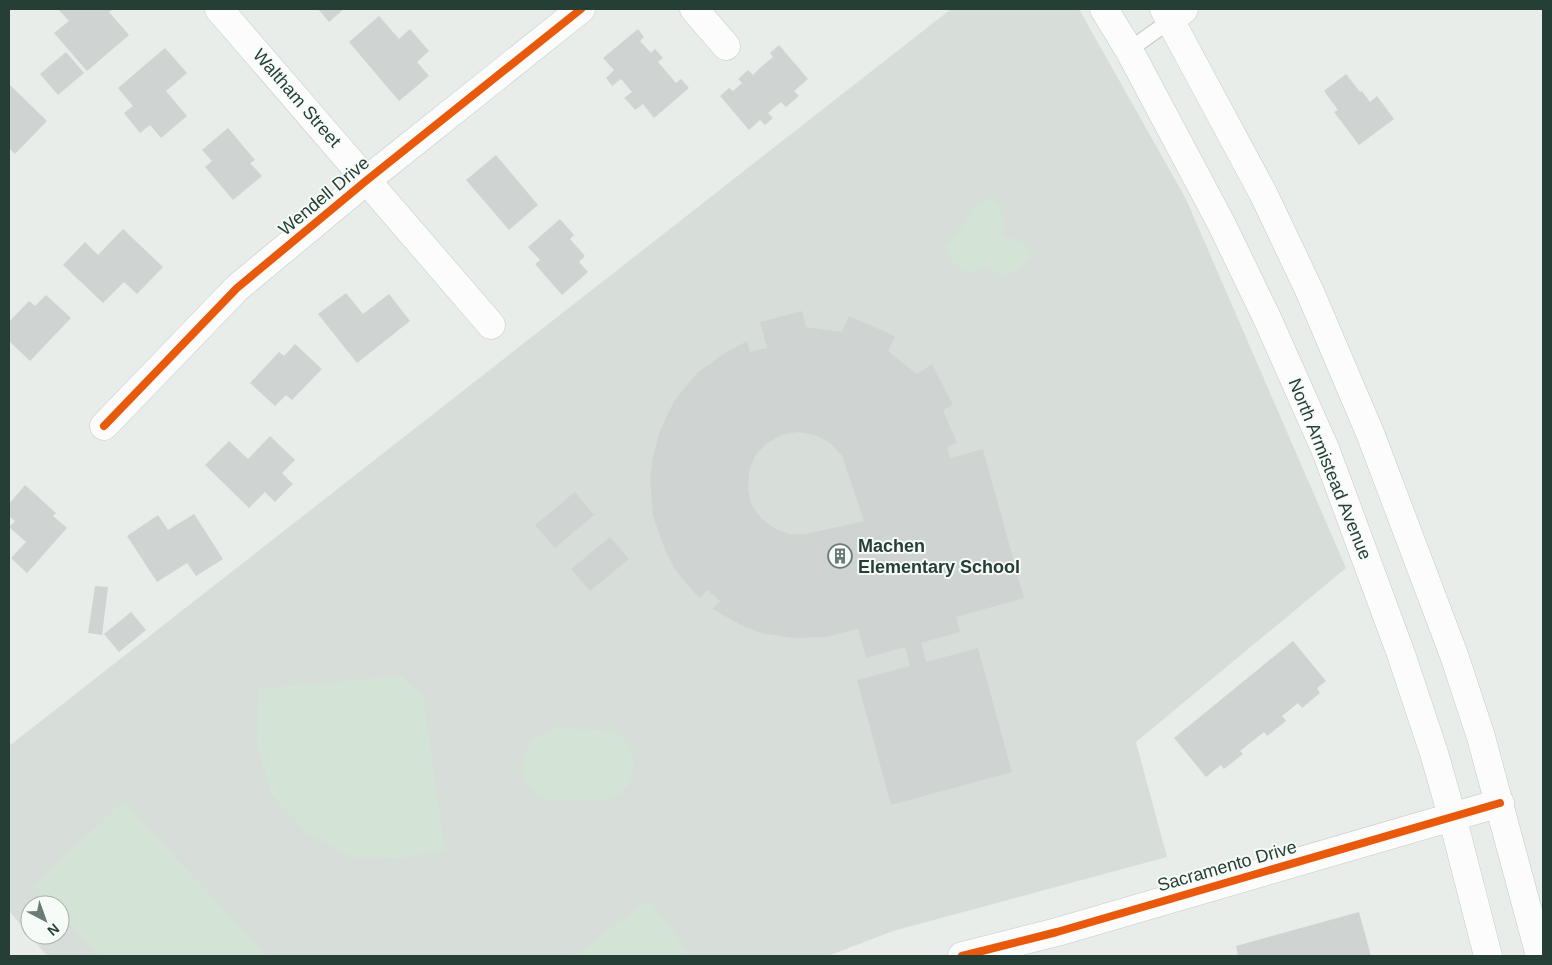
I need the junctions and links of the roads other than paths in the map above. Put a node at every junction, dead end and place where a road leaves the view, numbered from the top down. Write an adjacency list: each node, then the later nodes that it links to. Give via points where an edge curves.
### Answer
1 (219, 9): 8 (main road, Waltham Street)
2 (581, 9): 8 (main road, Wendell Drive)
3 (694, 9): 6 (main road)
4 (1104, 9): 7 (main road, North Armistead Avenue)
5 (1173, 13): 7 (lane); 11 (main road, via 1310,292 1370,433 1454,655)
6 (726, 46)
7 (1129, 50): 12 (main road, North Armistead Avenue, via 1225,231 1326,451 1401,654)
8 (367, 180): 9 (main road, Waltham Street); 10 (main road, Wendell Drive, via 237,288)
9 (491, 325)
10 (104, 426)
11 (1500, 803): 12 (main road, Sacramento Drive); 15 (main road)
12 (1452, 816): 13 (main road, Sacramento Drive, via 1057,932); 14 (main road, North Armistead Avenue)
13 (962, 956)
14 (1488, 956)
15 (1540, 956)

